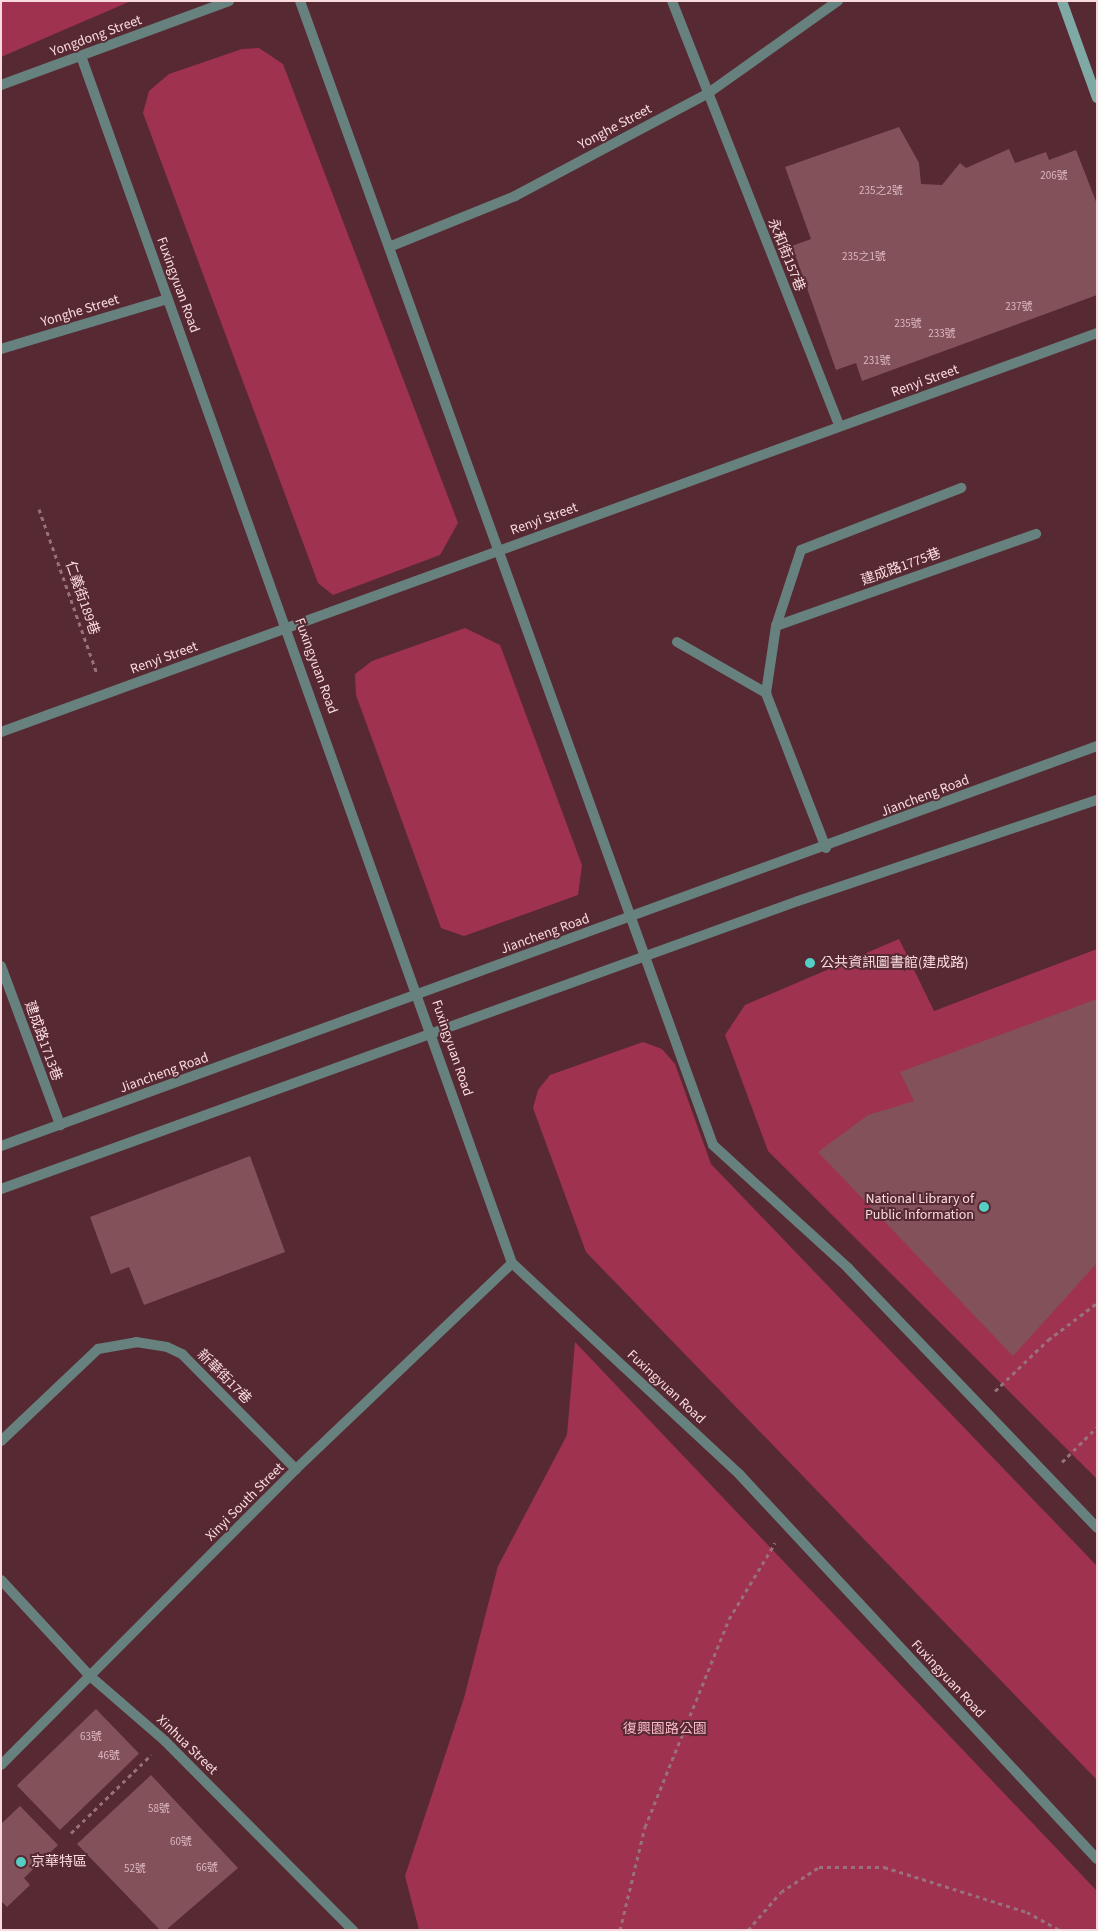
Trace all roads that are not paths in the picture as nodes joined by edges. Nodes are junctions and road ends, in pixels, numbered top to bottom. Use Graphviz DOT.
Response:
graph roads {
  1 [pos="229,1"];
  2 [pos="300,1"];
  3 [pos="672,1"];
  4 [pos="838,1"];
  5 [pos="1062,1"];
  6 [pos="81,56"];
  7 [pos="1,85"];
  8 [pos="707,94"];
  9 [pos="1097,98"];
  10 [pos="389,247"];
  11 [pos="168,299"];
  12 [pos="1097,333"];
  13 [pos="1,349"];
  14 [pos="839,426"];
  15 [pos="961,488"];
  16 [pos="1036,534"];
  17 [pos="500,550"];
  18 [pos="776,626"];
  19 [pos="287,627"];
  20 [pos="677,642"];
  21 [pos="766,693"];
  22 [pos="1,732"];
  23 [pos="1097,746"];
  24 [pos="1097,800"];
  25 [pos="826,848"];
  26 [pos="632,917"];
  27 [pos="645,956"];
  28 [pos="1,966"];
  29 [pos="419,994"];
  30 [pos="433,1033"];
  31 [pos="60,1125"];
  32 [pos="1,1146"];
  33 [pos="1,1189"];
  34 [pos="512,1263"];
  35 [pos="1,1441"];
  36 [pos="296,1469"];
  37 [pos="1097,1528"];
  38 [pos="1,1580"];
  39 [pos="90,1676"];
  40 [pos="1,1765"];
  41 [pos="1097,1859"];
  42 [pos="353,1930"];
  1 -- 6 [label="street, Yongdong Street"];
  2 -- 10 [label="street"];
  3 -- 8 [label="street, 永和街157巷"];
  4 -- 8 [label="street, Yonghe Street"];
  5 -- 9 [label="main road"];
  6 -- 7 [label="street, Yongdong Street"];
  6 -- 11 [label="street, Fuxingyuan Road"];
  8 -- 10 [label="street, Yonghe Street"];
  8 -- 14 [label="street, 永和街157巷"];
  10 -- 17 [label="street"];
  11 -- 13 [label="street, Yonghe Street"];
  11 -- 19 [label="street, Fuxingyuan Road"];
  12 -- 14 [label="street, Renyi Street"];
  14 -- 17 [label="street, Renyi Street"];
  15 -- 18 [label="street"];
  16 -- 18 [label="street, 建成路1775巷"];
  17 -- 19 [label="street, Renyi Street"];
  17 -- 26 [label="street"];
  18 -- 21 [label="street"];
  19 -- 22 [label="street, Renyi Street"];
  19 -- 29 [label="street, Fuxingyuan Road"];
  20 -- 21 [label="street"];
  21 -- 25 [label="street"];
  23 -- 25 [label="street, Jiancheng Road"];
  24 -- 27 [label="street"];
  25 -- 26 [label="street, Jiancheng Road"];
  26 -- 27 [label="street"];
  26 -- 29 [label="street, Jiancheng Road"];
  27 -- 30 [label="street"];
  27 -- 37 [label="street"];
  28 -- 31 [label="street, 建成路1713巷"];
  29 -- 30 [label="street, Fuxingyuan Road"];
  29 -- 31 [label="street, Jiancheng Road"];
  30 -- 33 [label="street"];
  30 -- 34 [label="street, Fuxingyuan Road"];
  31 -- 32 [label="street, Jiancheng Road"];
  34 -- 36 [label="street, Xinyi South Street"];
  34 -- 41 [label="street, Fuxingyuan Road"];
  35 -- 36 [label="street, 新華街17巷"];
  36 -- 39 [label="street, Xinyi South Street"];
  38 -- 39 [label="street, Xinhua Street"];
  39 -- 40 [label="street, Xinyi South Street"];
  39 -- 42 [label="street, Xinhua Street"];
}
